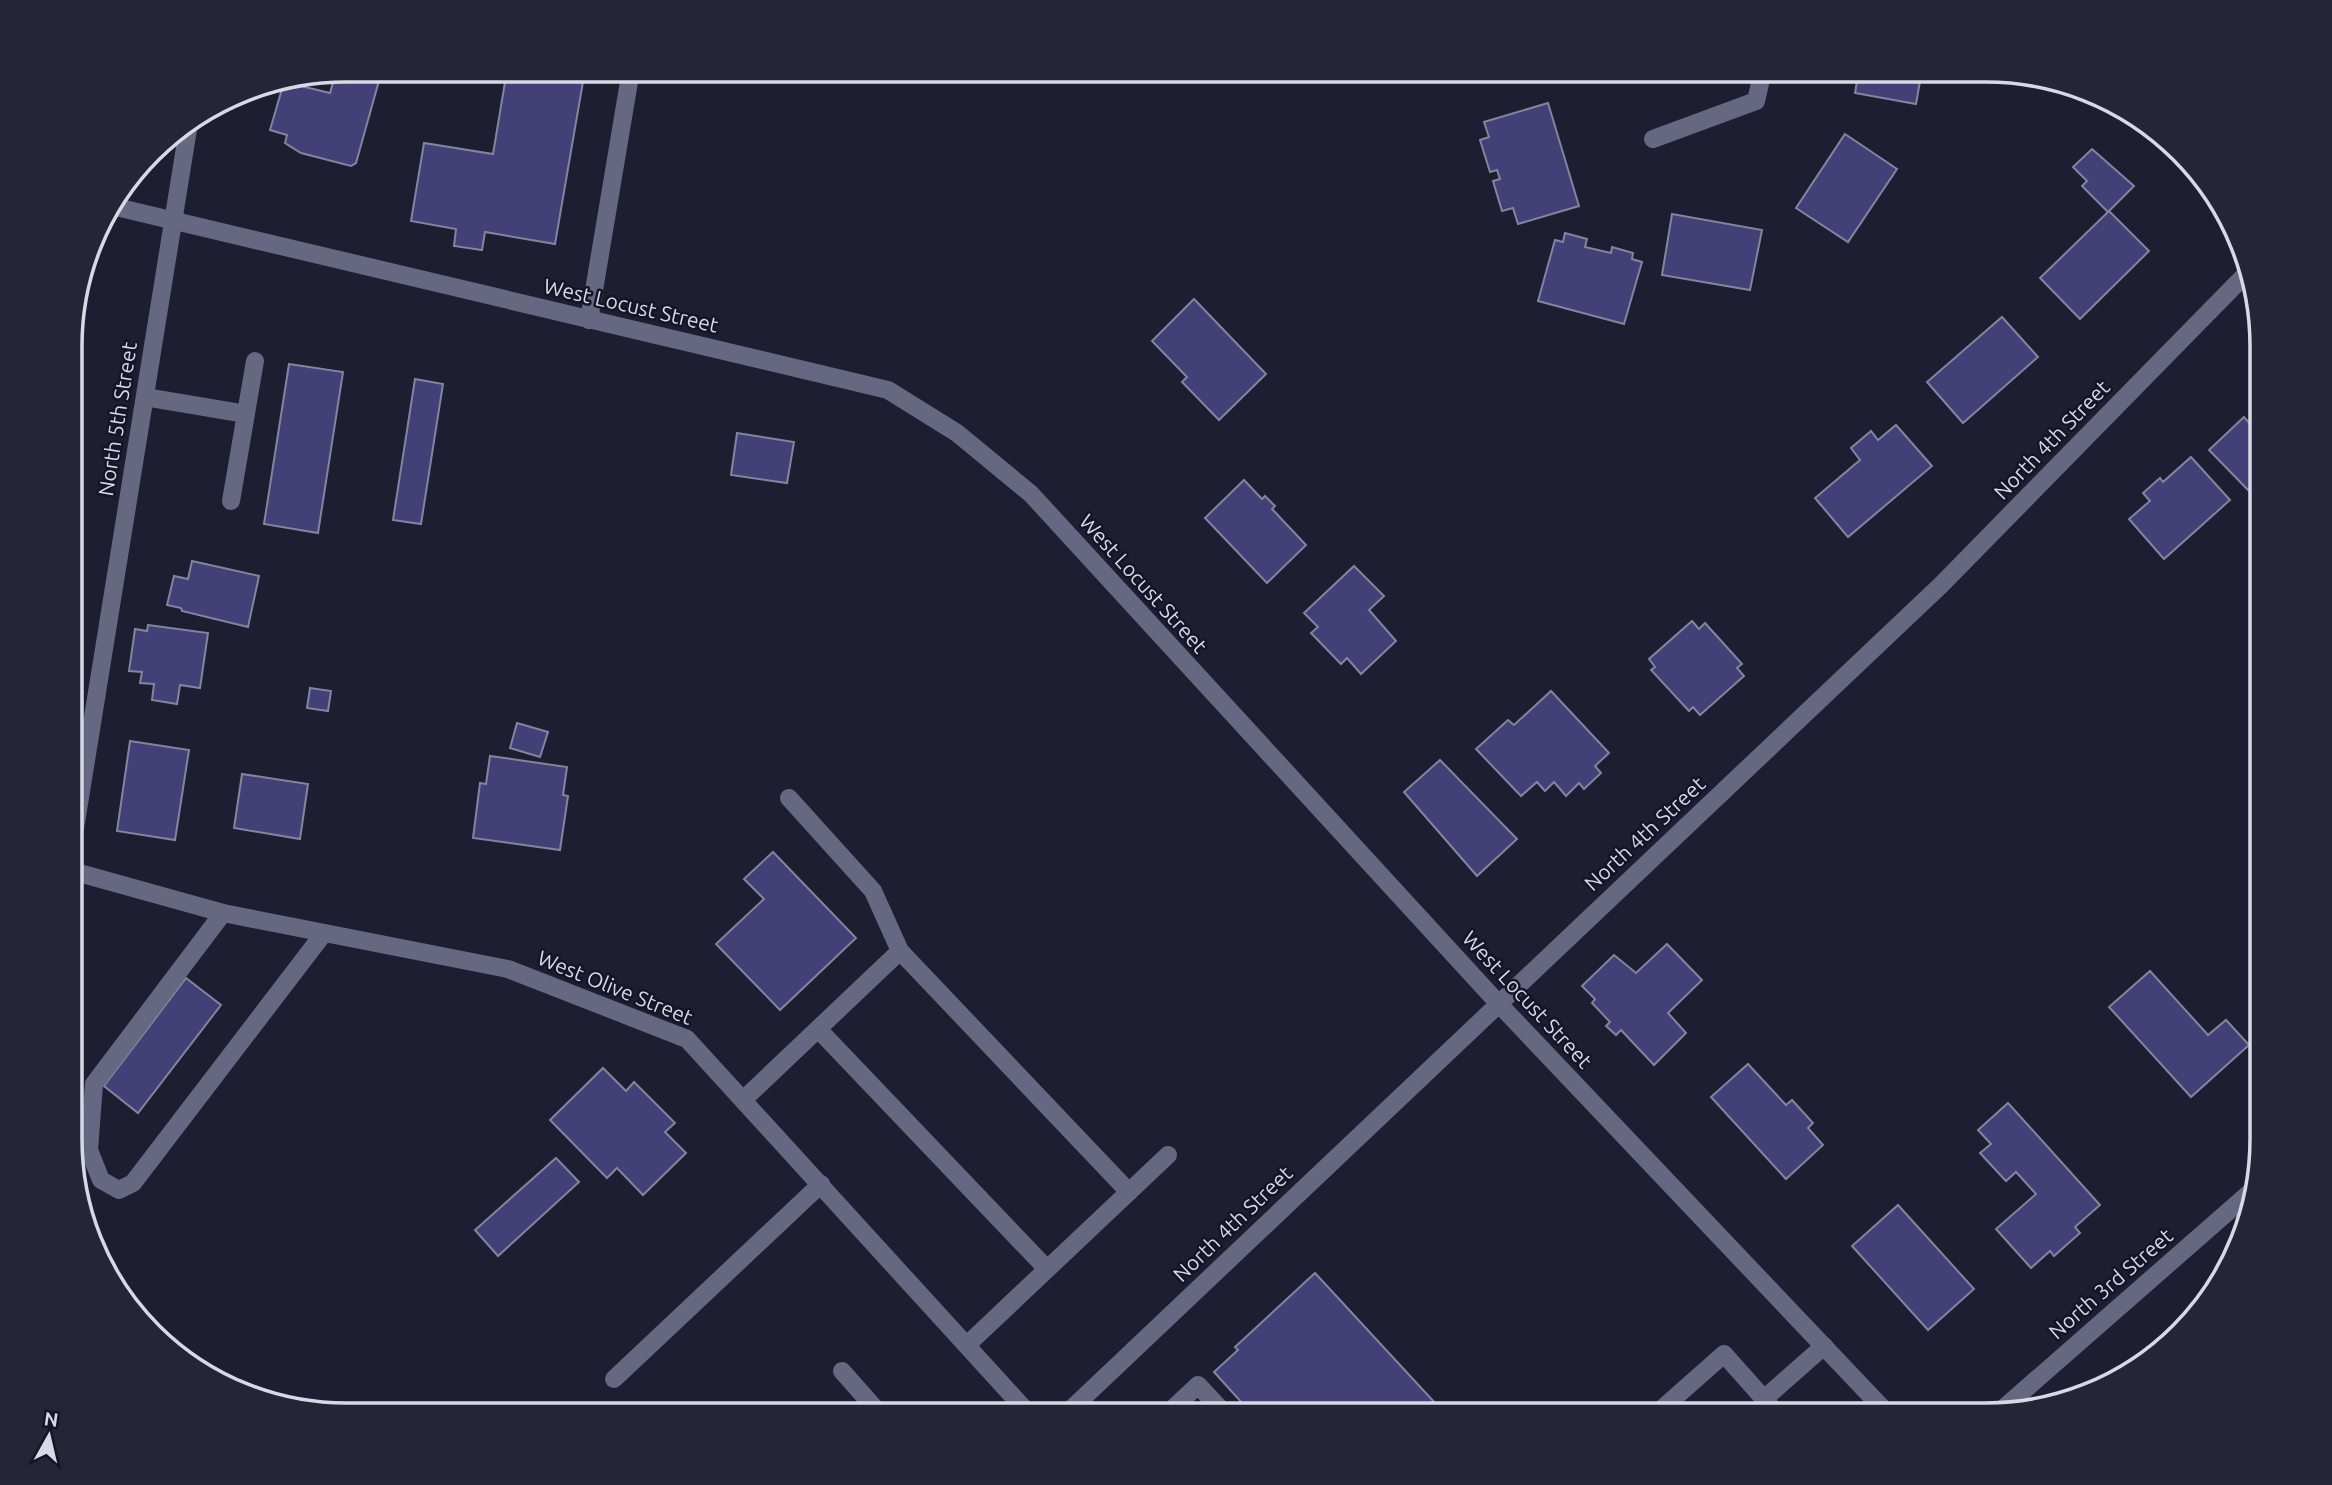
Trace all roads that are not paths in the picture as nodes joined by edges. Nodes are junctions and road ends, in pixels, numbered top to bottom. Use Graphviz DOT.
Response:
graph roads {
  1 [pos="629,82"];
  2 [pos="1760,82"];
  3 [pos="187,136"];
  4 [pos="1653,139"];
  5 [pos="122,208"];
  6 [pos="173,220"];
  7 [pos="2241,279"];
  8 [pos="589,320"];
  9 [pos="255,361"];
  10 [pos="145,397"];
  11 [pos="246,414"];
  12 [pos="230,501"];
  13 [pos="82,785"];
  14 [pos="789,798"];
  15 [pos="82,874"];
  16 [pos="223,913"];
  17 [pos="324,933"];
  18 [pos="900,951"];
  19 [pos="1498,1003"];
  20 [pos="818,1029"];
  21 [pos="743,1100"];
  22 [pos="1168,1154"];
  23 [pos="821,1184"];
  24 [pos="1129,1192"];
  25 [pos="2243,1199"];
  26 [pos="1047,1269"];
  27 [pos="968,1344"];
  28 [pos="1824,1346"];
  29 [pos="842,1371"];
  30 [pos="614,1379"];
  31 [pos="1764,1399"];
  32 [pos="2012,1401"];
  33 [pos="870,1403"];
  34 [pos="1020,1403"];
  35 [pos="1078,1403"];
  36 [pos="1179,1403"];
  37 [pos="1215,1403"];
  38 [pos="1668,1403"];
  39 [pos="1768,1403"];
  40 [pos="1877,1403"];
  1 -- 8 [label="street"];
  2 -- 4 [label="street"];
  3 -- 6 [label="street, North 5th Street"];
  5 -- 6 [label="street, West Locust Street"];
  6 -- 8 [label="street, West Locust Street"];
  6 -- 10 [label="street, North 5th Street"];
  7 -- 19 [label="street, North 4th Street"];
  8 -- 19 [label="street, West Locust Street"];
  9 -- 11 [label="street"];
  10 -- 11 [label="street"];
  10 -- 13 [label="street, North 5th Street"];
  11 -- 12 [label="street"];
  14 -- 18 [label="street"];
  15 -- 16 [label="street, West Olive Street"];
  16 -- 17 [label="street, West Olive Street"];
  16 -- 17 [label="street"];
  17 -- 21 [label="street, West Olive Street"];
  18 -- 20 [label="street"];
  18 -- 24 [label="street"];
  19 -- 28 [label="street, West Locust Street"];
  19 -- 35 [label="street, North 4th Street"];
  20 -- 21 [label="street"];
  20 -- 26 [label="street"];
  21 -- 23 [label="street, West Olive Street"];
  22 -- 24 [label="street"];
  23 -- 27 [label="street, West Olive Street"];
  23 -- 30 [label="street"];
  24 -- 26 [label="street"];
  25 -- 32 [label="street, North 3rd Street"];
  26 -- 27 [label="street"];
  27 -- 34 [label="street, West Olive Street"];
  28 -- 31 [label="street"];
  28 -- 40 [label="street, West Locust Street"];
  29 -- 33 [label="street"];
  31 -- 38 [label="street"];
  31 -- 39 [label="street"];
  36 -- 37 [label="street"];
}
